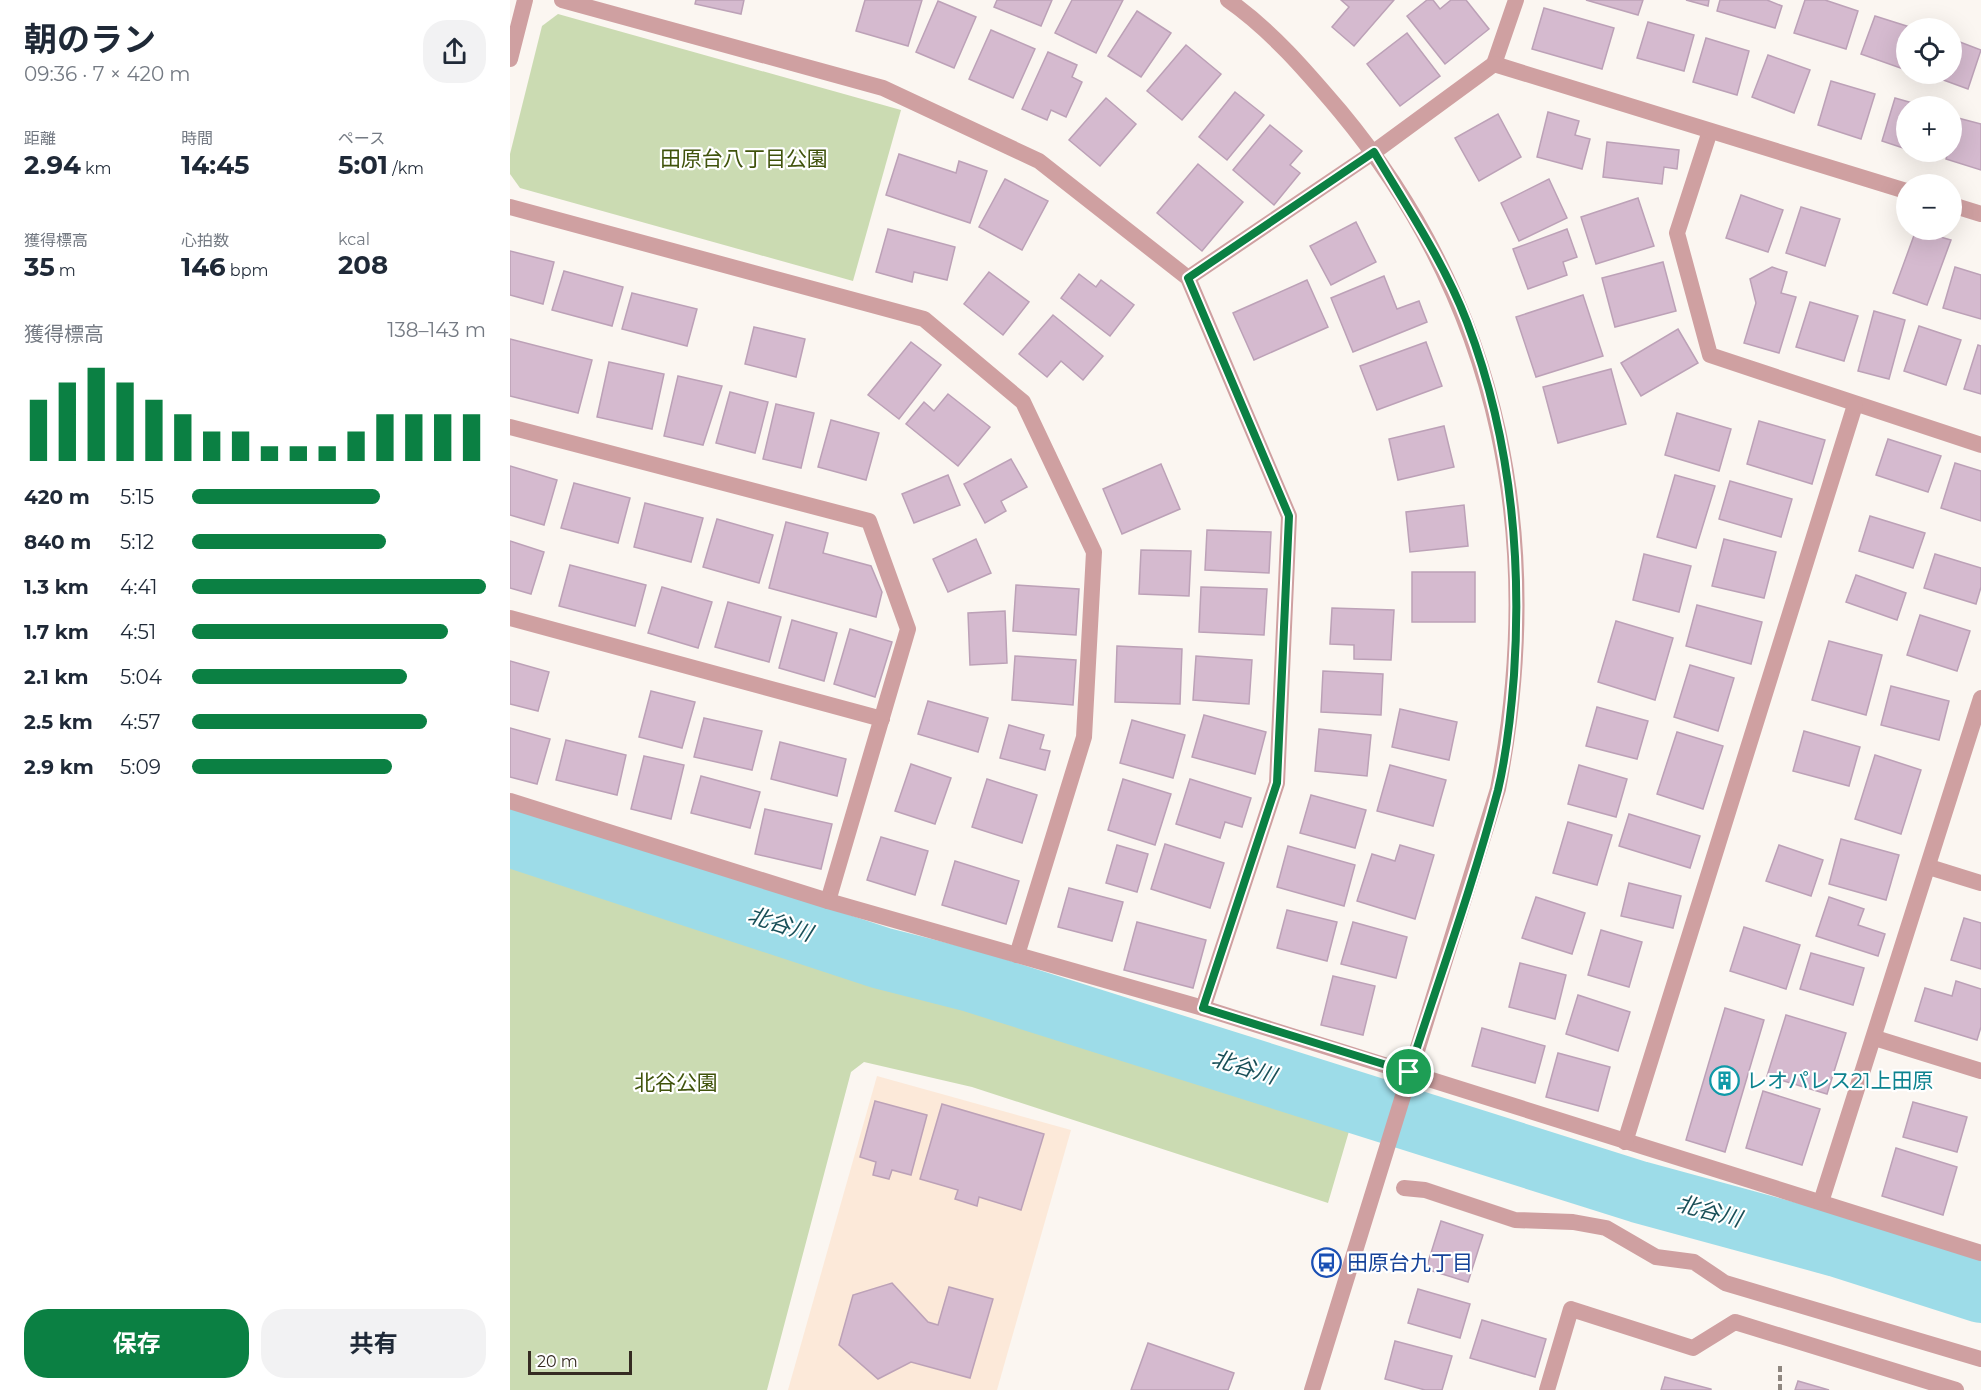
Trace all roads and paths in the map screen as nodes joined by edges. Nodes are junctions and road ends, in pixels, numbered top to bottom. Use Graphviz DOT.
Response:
graph roads {
  1 [pos="525,0"];
  2 [pos="561,0"];
  3 [pos="1227,0"];
  4 [pos="1516,0"];
  5 [pos="510,59"];
  6 [pos="1494,64"];
  7 [pos="1710,131"];
  8 [pos="1374,152"];
  9 [pos="1896,188"];
  10 [pos="510,207"];
  11 [pos="1962,208"];
  12 [pos="1981,214"];
  13 [pos="1188,278"];
  14 [pos="1855,405"];
  15 [pos="510,427"];
  16 [pos="1981,445"];
  17 [pos="510,618"];
  18 [pos="1981,698"];
  19 [pos="882,719"];
  20 [pos="510,801"];
  21 [pos="1929,867"];
  22 [pos="1981,882"];
  23 [pos="828,901"];
  24 [pos="1017,955"];
  25 [pos="1203,1008"];
  26 [pos="1875,1038"];
  27 [pos="1981,1071"];
  28 [pos="1409,1072"];
  29 [pos="1625,1142"];
  30 [pos="1404,1188"];
  31 [pos="1821,1202"];
  32 [pos="1981,1253"];
  33 [pos="1981,1359"];
  34 [pos="1312,1390"];
  35 [pos="1548,1390"];
  36 [pos="1956,1390"];
  1 -- 5 [label="street"];
  2 -- 13 [label="street"];
  3 -- 8 [label="street"];
  4 -- 6 [label="street"];
  6 -- 7 [label="street"];
  6 -- 8 [label="street"];
  7 -- 9 [label="street"];
  7 -- 14 [label="street"];
  8 -- 13 [label="street"];
  8 -- 28 [label="street"];
  10 -- 24 [label="street"];
  11 -- 12 [label="street"];
  13 -- 25 [label="street"];
  14 -- 16 [label="street"];
  14 -- 29 [label="street"];
  15 -- 19 [label="street"];
  17 -- 19 [label="street"];
  18 -- 21 [label="street"];
  19 -- 23 [label="street"];
  20 -- 23 [label="street"];
  21 -- 22 [label="street"];
  21 -- 26 [label="street"];
  23 -- 24 [label="street"];
  24 -- 25 [label="street"];
  25 -- 28 [label="street"];
  26 -- 27 [label="street"];
  26 -- 31 [label="street"];
  28 -- 29 [label="street"];
  28 -- 34 [label="street"];
  29 -- 31 [label="street"];
  30 -- 33 [label="street"];
  31 -- 32 [label="street"];
  35 -- 36 [label="street"];
}
